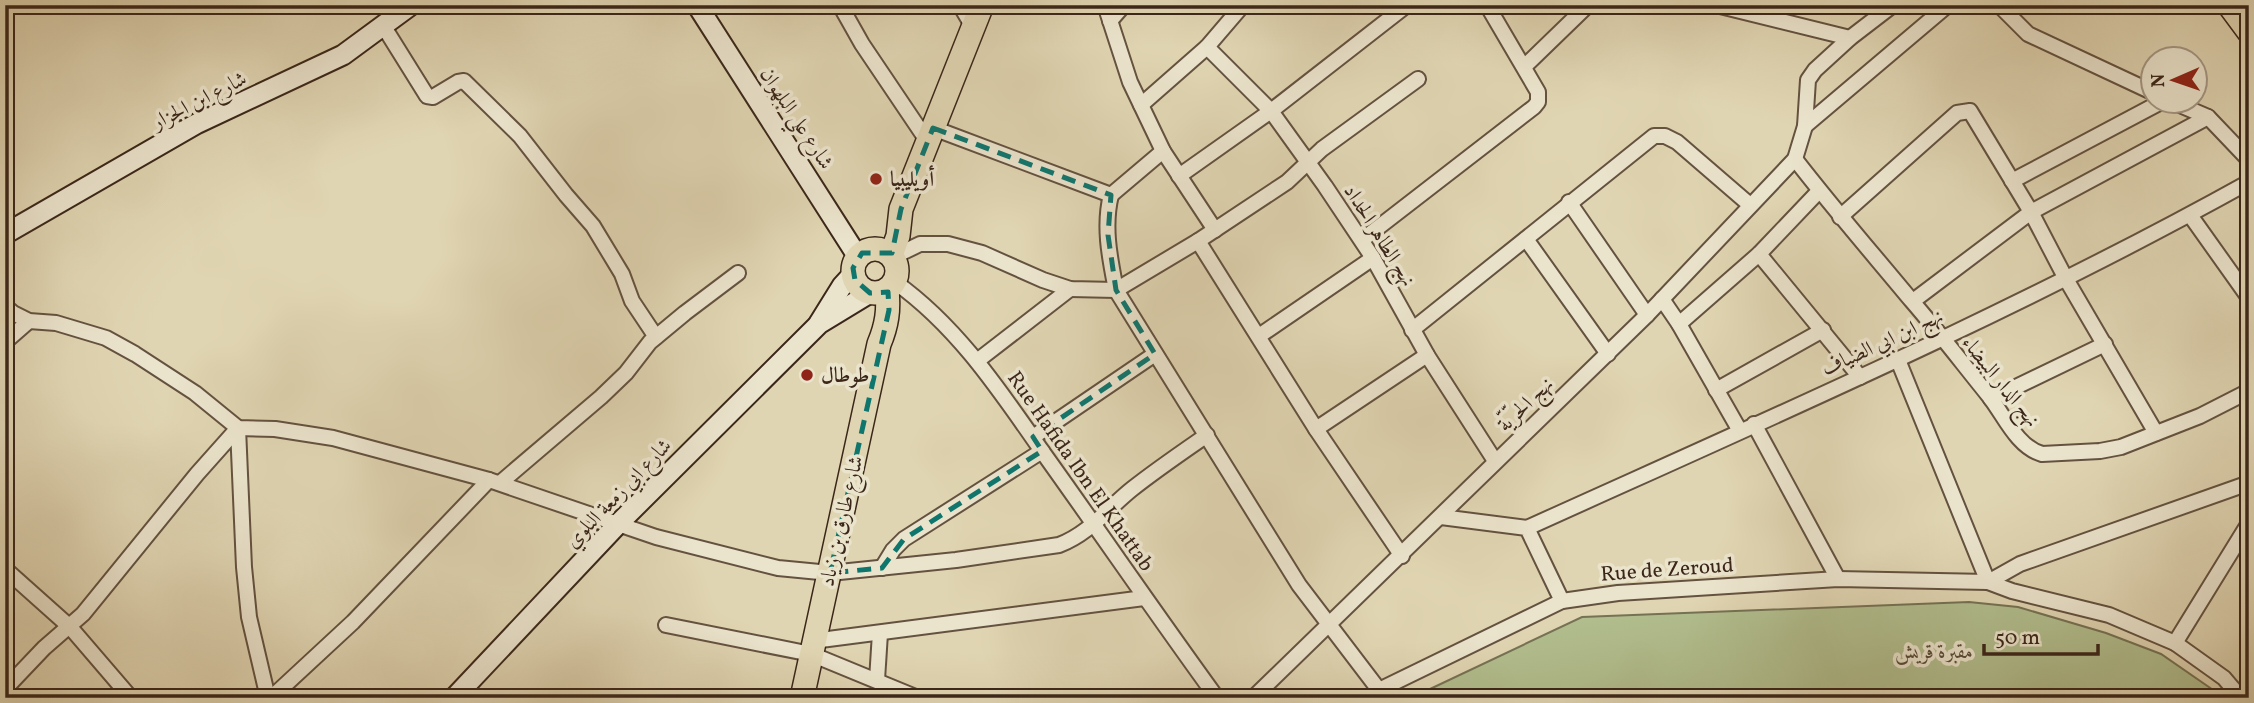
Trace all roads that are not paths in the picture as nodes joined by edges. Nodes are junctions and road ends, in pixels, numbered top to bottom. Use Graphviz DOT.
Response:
graph roads {
  1 [pos="411,5"];
  2 [pos="697,5"];
  3 [pos="840,5"];
  4 [pos="960,5"];
  5 [pos="982,5"];
  6 [pos="1105,5"];
  7 [pos="1124,5"];
  8 [pos="1243,5"];
  9 [pos="1407,5"];
  10 [pos="1487,5"];
  11 [pos="1588,5"];
  12 [pos="1716,5"];
  13 [pos="1892,5"];
  14 [pos="1948,5"];
  15 [pos="1999,5"];
  16 [pos="2229,5"];
  17 [pos="1110,21"];
  18 [pos="384,27"];
  19 [pos="973,27"];
  20 [pos="2249,32"];
  21 [pos="1850,38"];
  22 [pos="1207,47"];
  23 [pos="1525,66"];
  24 [pos="1418,79"];
  25 [pos="2138,85"];
  26 [pos="1141,105"];
  27 [pos="1271,111"];
  28 [pos="2138,114"];
  29 [pos="2208,117"];
  30 [pos="1805,126"];
  31 [pos="931,135"];
  32 [pos="1163,150"];
  33 [pos="1795,159"];
  34 [pos="2249,160"];
  35 [pos="1308,163"];
  36 [pos="1179,176"];
  37 [pos="2012,181"];
  38 [pos="2249,183"];
  39 [pos="1819,191"];
  40 [pos="1111,195"];
  41 [pos="1569,202"];
  42 [pos="1750,205"];
  43 [pos="2031,212"];
  44 [pos="2190,215"];
  45 [pos="1840,217"];
  46 [pos="1215,230"];
  47 [pos="5,234"];
  48 [pos="1526,239"];
  49 [pos="1362,240"];
  50 [pos="1199,241"];
  51 [pos="1759,254"];
  52 [pos="1373,257"];
  53 [pos="873,258"];
  54 [pos="738,273"];
  55 [pos="2066,279"];
  56 [pos="882,289"];
  57 [pos="1070,289"];
  58 [pos="1116,290"];
  59 [pos="2249,298"];
  60 [pos="1662,299"];
  61 [pos="1913,301"];
  62 [pos="5,306"];
  63 [pos="1647,315"];
  64 [pos="29,321"];
  65 [pos="818,324"];
  66 [pos="1679,324"];
  67 [pos="1412,330"];
  68 [pos="1824,330"];
  69 [pos="1259,336"];
  70 [pos="656,337"];
  71 [pos="1940,338"];
  72 [pos="5,342"];
  73 [pos="2105,344"];
  74 [pos="1155,354"];
  75 [pos="1608,354"];
  76 [pos="1427,355"];
  77 [pos="1898,360"];
  78 [pos="978,361"];
  79 [pos="1860,377"];
  80 [pos="1716,390"];
  81 [pos="2249,391"];
  82 [pos="1991,399"];
  83 [pos="1754,425"];
  84 [pos="238,428"];
  85 [pos="1316,429"];
  86 [pos="1740,431"];
  87 [pos="2156,433"];
  88 [pos="1206,435"];
  89 [pos="1033,437"];
  90 [pos="1042,451"];
  91 [pos="1495,461"];
  92 [pos="495,482"];
  93 [pos="2249,483"];
  94 [pos="1441,517"];
  95 [pos="2249,523"];
  96 [pos="618,524"];
  97 [pos="1095,524"];
  98 [pos="1527,528"];
  99 [pos="1402,556"];
  100 [pos="881,568"];
  101 [pos="5,569"];
  102 [pos="830,573"];
  103 [pos="1838,579"];
  104 [pos="1988,582"];
  105 [pos="1144,598"];
  106 [pos="1562,601"];
  107 [pos="666,625"];
  108 [pos="1329,625"];
  109 [pos="70,627"];
  110 [pos="880,634"];
  111 [pos="2175,643"];
  112 [pos="812,647"];
  113 [pos="877,680"];
  114 [pos="5,689"];
  115 [pos="131,698"];
  116 [pos="269,698"];
  117 [pos="454,698"];
  118 [pos="802,698"];
  119 [pos="918,698"];
  120 [pos="1217,698"];
  121 [pos="1253,698"];
  122 [pos="2241,698"];
  1 -- 18 [label="street, شارع ابن الجزار"];
  2 -- 53 [label="street, شارع علي البلهوان"];
  3 -- 31 [label="street"];
  4 -- 19 [label="street"];
  5 -- 19 [label="main road, شارع طارق بن زياد"];
  6 -- 17 [label="street"];
  7 -- 17 [label="street"];
  8 -- 22 [label="street"];
  9 -- 27 [label="street"];
  10 -- 23 [label="street"];
  11 -- 23 [label="street"];
  12 -- 21 [label="street"];
  13 -- 21 [label="street, نهج الحرّيّة"];
  14 -- 30 [label="street"];
  15 -- 25 [label="street"];
  16 -- 20 [label="main road"];
  17 -- 26 [label="street"];
  18 -- 47 [label="street, شارع ابن الجزار"];
  18 -- 70 [label="street"];
  19 -- 31 [label="main road, شارع طارق بن زياد"];
  21 -- 30 [label="street, نهج الحرّيّة"];
  22 -- 26 [label="street"];
  22 -- 27 [label="street, نهج الطاهر الحداد"];
  23 -- 49 [label="street"];
  24 -- 35 [label="street"];
  26 -- 32 [label="street"];
  27 -- 35 [label="street, نهج الطاهر الحداد"];
  27 -- 36 [label="street"];
  28 -- 37 [label="street"];
  29 -- 34 [label="street"];
  29 -- 43 [label="street"];
  30 -- 33 [label="street, نهج الحرّيّة"];
  31 -- 40 [label="street"];
  31 -- 53 [label="main road, شارع طارق بن زياد"];
  32 -- 36 [label="street"];
  32 -- 40 [label="street"];
  33 -- 39 [label="street, نهج الدار البيضاء"];
  33 -- 42 [label="street, نهج الحرّيّة"];
  35 -- 46 [label="street"];
  35 -- 49 [label="street, نهج الطاهر الحداد"];
  36 -- 46 [label="street"];
  37 -- 43 [label="street"];
  37 -- 45 [label="street"];
  38 -- 44 [label="street, نهج ابن ابي الضياف"];
  39 -- 45 [label="street, نهج الدار البيضاء"];
  39 -- 51 [label="street"];
  40 -- 58 [label="street"];
  41 -- 42 [label="street"];
  41 -- 48 [label="street"];
  41 -- 63 [label="street"];
  42 -- 60 [label="street, نهج الحرّيّة"];
  43 -- 55 [label="street"];
  43 -- 61 [label="street"];
  44 -- 55 [label="street, نهج ابن ابي الضياف"];
  44 -- 59 [label="street"];
  45 -- 61 [label="street, نهج الدار البيضاء"];
  46 -- 50 [label="street"];
  48 -- 67 [label="street"];
  48 -- 75 [label="street"];
  49 -- 52 [label="street, نهج الطاهر الحداد"];
  50 -- 58 [label="street"];
  50 -- 69 [label="street"];
  51 -- 66 [label="street"];
  51 -- 68 [label="street"];
  52 -- 67 [label="street, نهج الطاهر الحداد"];
  52 -- 69 [label="street"];
  53 -- 56 [label="main road, شارع طارق بن زياد"];
  53 -- 56 [label="main road"];
  53 -- 57 [label="street"];
  53 -- 65 [label="street, شارع ابي زمعة البلوي"];
  54 -- 70 [label="street"];
  55 -- 71 [label="street, نهج ابن ابي الضياف"];
  55 -- 73 [label="street"];
  56 -- 65 [label="street, شارع ابي زمعة البلوي"];
  56 -- 78 [label="street, Rue Hafida Ibn El Khattab"];
  56 -- 102 [label="main road, شارع طارق بن زياد"];
  57 -- 58 [label="street"];
  57 -- 78 [label="street"];
  58 -- 74 [label="street"];
  60 -- 63 [label="street, نهج الحرّيّة"];
  60 -- 66 [label="street"];
  61 -- 71 [label="street, نهج الدار البيضاء"];
  62 -- 64 [label="street"];
  63 -- 75 [label="street, نهج الحرّيّة"];
  64 -- 72 [label="street"];
  64 -- 84 [label="street"];
  65 -- 96 [label="street, شارع ابي زمعة البلوي"];
  66 -- 80 [label="street"];
  67 -- 76 [label="street, نهج الطاهر الحداد"];
  68 -- 79 [label="street"];
  68 -- 80 [label="street"];
  69 -- 85 [label="street"];
  70 -- 92 [label="street"];
  71 -- 77 [label="street, نهج ابن ابي الضياف"];
  71 -- 82 [label="street, نهج الدار البيضاء"];
  73 -- 82 [label="street"];
  73 -- 87 [label="street"];
  74 -- 88 [label="street"];
  74 -- 89 [label="street"];
  75 -- 91 [label="street, نهج الحرّيّة"];
  76 -- 85 [label="street"];
  76 -- 91 [label="street, نهج الطاهر الحداد"];
  77 -- 79 [label="street, نهج ابن ابي الضياف"];
  77 -- 104 [label="street"];
  78 -- 89 [label="street, Rue Hafida Ibn El Khattab"];
  79 -- 83 [label="street, نهج ابن ابي الضياف"];
  80 -- 86 [label="street"];
  81 -- 87 [label="street, نهج الدار البيضاء"];
  82 -- 87 [label="street, نهج الدار البيضاء"];
  83 -- 86 [label="street, نهج ابن ابي الضياف"];
  83 -- 103 [label="street"];
  84 -- 92 [label="street"];
  84 -- 109 [label="street"];
  84 -- 116 [label="street"];
  85 -- 99 [label="street"];
  86 -- 98 [label="street, نهج ابن ابي الضياف"];
  88 -- 97 [label="street"];
  88 -- 108 [label="street"];
  89 -- 90 [label="street, Rue Hafida Ibn El Khattab"];
  90 -- 97 [label="street, Rue Hafida Ibn El Khattab"];
  90 -- 100 [label="street"];
  91 -- 94 [label="street, نهج الحرّيّة"];
  92 -- 96 [label="street"];
  92 -- 116 [label="street"];
  93 -- 104 [label="street"];
  94 -- 98 [label="street"];
  94 -- 99 [label="street, نهج الحرّيّة"];
  95 -- 111 [label="street"];
  96 -- 102 [label="street"];
  96 -- 117 [label="street, شارع ابي زمعة البلوي"];
  97 -- 100 [label="street"];
  97 -- 105 [label="street, Rue Hafida Ibn El Khattab"];
  98 -- 106 [label="street"];
  99 -- 108 [label="street, نهج الحرّيّة"];
  100 -- 102 [label="street"];
  101 -- 109 [label="street"];
  102 -- 112 [label="main road, شارع طارق بن زياد"];
  103 -- 104 [label="street, Rue de Zeroud"];
  103 -- 106 [label="street, Rue de Zeroud"];
  104 -- 111 [label="street"];
  105 -- 110 [label="street"];
  105 -- 120 [label="street, Rue Hafida Ibn El Khattab"];
  106 -- 108 [label="street, Rue de Zeroud"];
  107 -- 112 [label="street"];
  108 -- 121 [label="street, نهج الحرّيّة"];
  109 -- 114 [label="street"];
  109 -- 115 [label="street"];
  110 -- 112 [label="street"];
  110 -- 113 [label="street"];
  111 -- 122 [label="street"];
  112 -- 113 [label="street"];
  112 -- 118 [label="main road, شارع طارق بن زياد"];
  113 -- 119 [label="street"];
}
